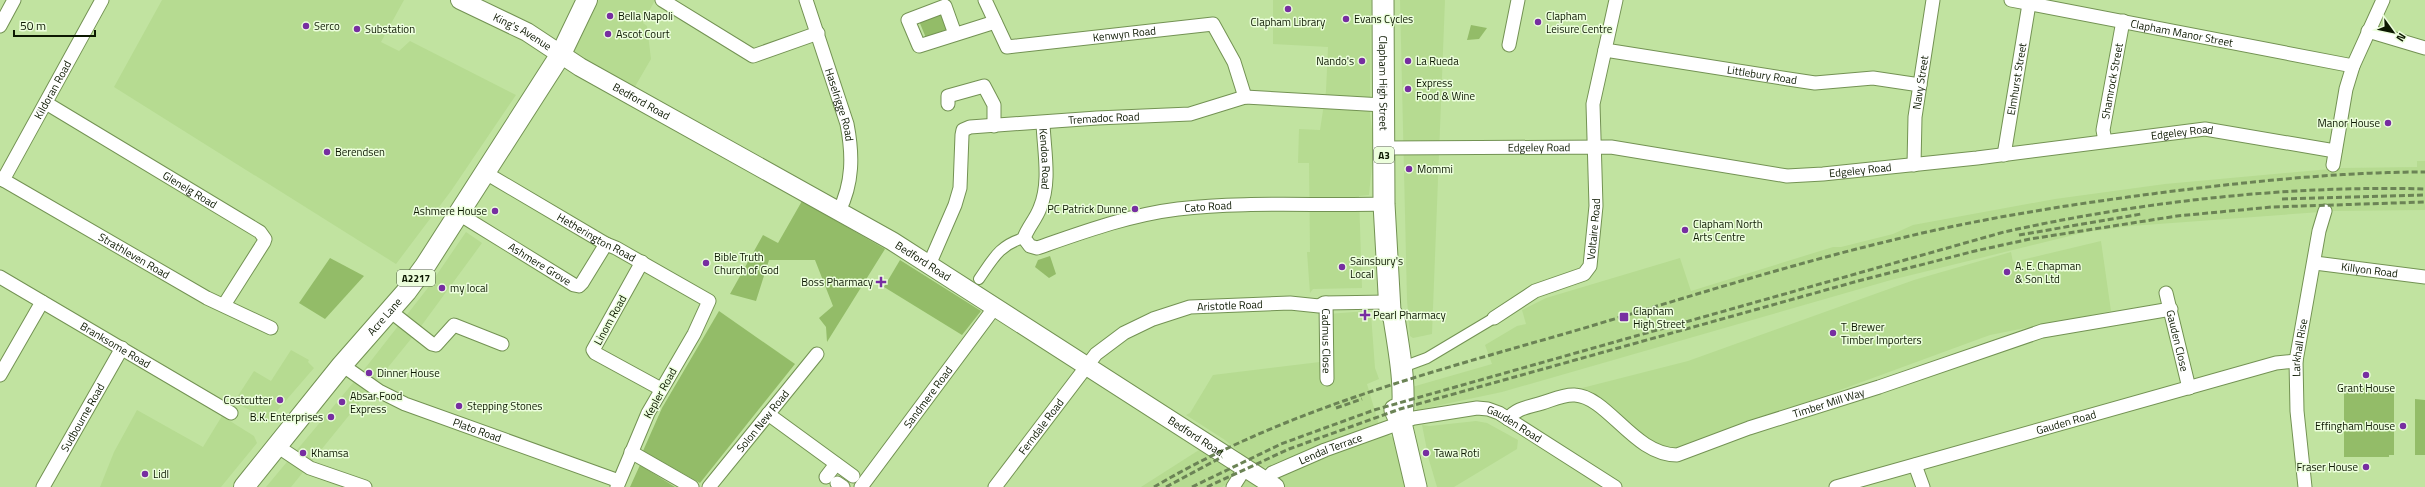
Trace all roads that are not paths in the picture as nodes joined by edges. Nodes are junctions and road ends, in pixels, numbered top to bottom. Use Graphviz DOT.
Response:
graph roads {
  1 [pos="14,0"];
  2 [pos="102,0"];
  3 [pos="460,0"];
  4 [pos="587,0"];
  5 [pos="662,0"];
  6 [pos="806,0"];
  7 [pos="985,0"];
  8 [pos="1383,0"];
  9 [pos="1518,0"];
  10 [pos="1616,0"];
  11 [pos="1933,0"];
  12 [pos="2011,0"];
  13 [pos="2383,0"];
  14 [pos="2029,4"];
  15 [pos="2123,21"];
  16 [pos="995,22"];
  17 [pos="0,26"];
  18 [pos="2368,32"];
  19 [pos="818,33"];
  20 [pos="955,34"];
  21 [pos="1509,45"];
  22 [pos="2425,48"];
  23 [pos="1605,50"];
  24 [pos="561,54"];
  25 [pos="2353,66"];
  26 [pos="1920,85"];
  27 [pos="1245,97"];
  28 [pos="46,103"];
  29 [pos="948,104"];
  30 [pos="1383,105"];
  31 [pos="1043,123"];
  32 [pos="994,126"];
  33 [pos="2104,141"];
  34 [pos="1594,146"];
  35 [pos="1384,148"];
  36 [pos="2335,151"];
  37 [pos="2004,155"];
  38 [pos="1914,165"];
  39 [pos="2333,165"];
  40 [pos="484,172"];
  41 [pos="2,179"];
  42 [pos="1384,204"];
  43 [pos="839,211"];
  44 [pos="2325,211"];
  45 [pos="459,214"];
  46 [pos="1024,238"];
  47 [pos="606,244"];
  48 [pos="642,262"];
  49 [pos="2315,263"];
  50 [pos="930,265"];
  51 [pos="0,277"];
  52 [pos="2425,277"];
  53 [pos="979,279"];
  54 [pos="2166,293"];
  55 [pos="709,301"];
  56 [pos="42,302"];
  57 [pos="1326,303"];
  58 [pos="224,305"];
  59 [pos="1390,306"];
  60 [pos="2171,309"];
  61 [pos="390,311"];
  62 [pos="987,318"];
  63 [pos="1494,318"];
  64 [pos="271,328"];
  65 [pos="502,344"];
  66 [pos="122,348"];
  67 [pos="817,354"];
  68 [pos="2296,361"];
  69 [pos="342,365"];
  70 [pos="1088,366"];
  71 [pos="1400,368"];
  72 [pos="0,375"];
  73 [pos="1327,379"];
  74 [pos="2189,388"];
  75 [pos="661,389"];
  76 [pos="231,413"];
  77 [pos="768,414"];
  78 [pos="1508,419"];
  79 [pos="1401,423"];
  80 [pos="277,446"];
  81 [pos="631,452"];
  82 [pos="836,464"];
  83 [pos="1915,465"];
  84 [pos="1245,468"];
  85 [pos="836,482"];
  86 [pos="857,482"];
  87 [pos="618,484"];
  88 [pos="1270,484"];
  89 [pos="43,487"];
  90 [pos="244,487"];
  91 [pos="365,487"];
  92 [pos="692,487"];
  93 [pos="709,487"];
  94 [pos="995,487"];
  95 [pos="1233,487"];
  96 [pos="1416,487"];
  97 [pos="1615,487"];
  98 [pos="1836,487"];
  99 [pos="1923,487"];
  100 [pos="2305,487"];
  1 -- 17 [label="street"];
  2 -- 28 [label="street, Kildoran Road"];
  3 -- 24 [label="main road, King's Avenue"];
  4 -- 24 [label="main road, A2217"];
  5 -- 19 [label="street"];
  6 -- 19 [label="street, Haselrigge Road"];
  7 -- 16 [label="street, Kenwyn Road"];
  8 -- 30 [label="highway, Clapham High Street / A3"];
  9 -- 21 [label="street"];
  10 -- 23 [label="street, Voltaire Road"];
  11 -- 26 [label="street, Navy Street"];
  12 -- 14 [label="street, Clapham Manor Street"];
  13 -- 18 [label="street"];
  14 -- 15 [label="street, Clapham Manor Street"];
  14 -- 37 [label="street, Elmhurst Street"];
  15 -- 25 [label="street, Clapham Manor Street"];
  15 -- 33 [label="street, Shamrock Street"];
  16 -- 20 [label="street"];
  16 -- 27 [label="street, Kenwyn Road"];
  18 -- 22 [label="street"];
  18 -- 25 [label="street"];
  19 -- 43 [label="street, Haselrigge Road"];
  23 -- 26 [label="street, Littlebury Road"];
  23 -- 34 [label="street, Voltaire Road"];
  24 -- 40 [label="main road, Acre Lane / A2217"];
  24 -- 43 [label="main road, Bedford Road"];
  25 -- 36 [label="street"];
  26 -- 38 [label="street, Navy Street"];
  27 -- 30 [label="street, Tremadoc Road"];
  27 -- 31 [label="street, Tremadoc Road"];
  28 -- 41 [label="street, Kildoran Road"];
  28 -- 58 [label="street, Glenelg Road"];
  29 -- 32 [label="street"];
  30 -- 35 [label="highway, Clapham High Street / A3"];
  31 -- 32 [label="street, Tremadoc Road"];
  31 -- 46 [label="street, Kendoa Road"];
  32 -- 50 [label="street, Tremadoc Road"];
  33 -- 36 [label="street, Edgeley Road"];
  33 -- 37 [label="street, Edgeley Road"];
  34 -- 35 [label="street, Edgeley Road"];
  34 -- 38 [label="street, Edgeley Road"];
  34 -- 63 [label="street, Voltaire Road"];
  35 -- 42 [label="highway, Clapham High Street / A3"];
  36 -- 39 [label="street"];
  37 -- 38 [label="street, Edgeley Road"];
  40 -- 45 [label="main road, Acre Lane / A2217"];
  40 -- 47 [label="street, Hetherington Road"];
  41 -- 58 [label="street, Strathleven Road"];
  42 -- 46 [label="street, Cato Road"];
  42 -- 59 [label="highway, Clapham High Street / A3"];
  43 -- 50 [label="main road, Bedford Road"];
  44 -- 49 [label="street, Larkhall Rise"];
  45 -- 47 [label="street, Ashmere Grove"];
  45 -- 61 [label="main road, Acre Lane / A2217"];
  46 -- 53 [label="street"];
  47 -- 48 [label="street, Hetherington Road"];
  48 -- 55 [label="street, Hetherington Road"];
  48 -- 75 [label="street, Linom Road"];
  49 -- 52 [label="street, Killyon Road"];
  49 -- 68 [label="street, Larkhall Rise"];
  50 -- 62 [label="main road, Bedford Road"];
  51 -- 56 [label="street, Branksome Road"];
  54 -- 60 [label="street, Gauden Close"];
  55 -- 75 [label="street, Kepler Road"];
  56 -- 66 [label="street, Branksome Road"];
  56 -- 72 [label="street"];
  57 -- 59 [label="street, Aristotle Road"];
  57 -- 70 [label="street, Aristotle Road"];
  57 -- 73 [label="street, Cadmus Close"];
  58 -- 64 [label="street, Strathleven Road"];
  59 -- 71 [label="highway, Clapham High Street / A3"];
  59 -- 79 [label="highway, Clapham High Street / A3"];
  60 -- 74 [label="street, Gauden Close"];
  60 -- 78 [label="street, Timber Mill Way"];
  61 -- 65 [label="street"];
  61 -- 69 [label="main road, Acre Lane / A2217"];
  62 -- 70 [label="main road, Bedford Road"];
  62 -- 86 [label="street, Sandmere Road"];
  63 -- 71 [label="street, Voltaire Road"];
  66 -- 76 [label="street, Branksome Road"];
  66 -- 89 [label="street, Sudbourne Road"];
  67 -- 77 [label="street, Solon New Road"];
  68 -- 74 [label="street, Gauden Road"];
  68 -- 100 [label="street, Larkhall Rise"];
  69 -- 80 [label="main road, Acre Lane / A2217"];
  69 -- 87 [label="street, Plato Road"];
  70 -- 84 [label="main road, Bedford Road"];
  70 -- 94 [label="street, Ferndale Road"];
  71 -- 79 [label="highway, Clapham High Street / A3"];
  74 -- 83 [label="street, Gauden Road"];
  75 -- 81 [label="street, Kepler Road"];
  77 -- 82 [label="street"];
  77 -- 93 [label="street, Solon New Road"];
  78 -- 79 [label="street, Gauden Road"];
  78 -- 97 [label="street, Gauden Road"];
  79 -- 88 [label="street, Lendal Terrace"];
  79 -- 96 [label="highway, Clapham High Street / A3"];
  80 -- 90 [label="main road, Acre Lane / A2217"];
  80 -- 91 [label="street"];
  81 -- 87 [label="street, Kepler Road"];
  81 -- 92 [label="street"];
  82 -- 85 [label="street"];
  82 -- 86 [label="street"];
  83 -- 98 [label="street, Gauden Road"];
  83 -- 99 [label="street"];
  84 -- 88 [label="main road, Bedford Road"];
  84 -- 95 [label="street"];
}
